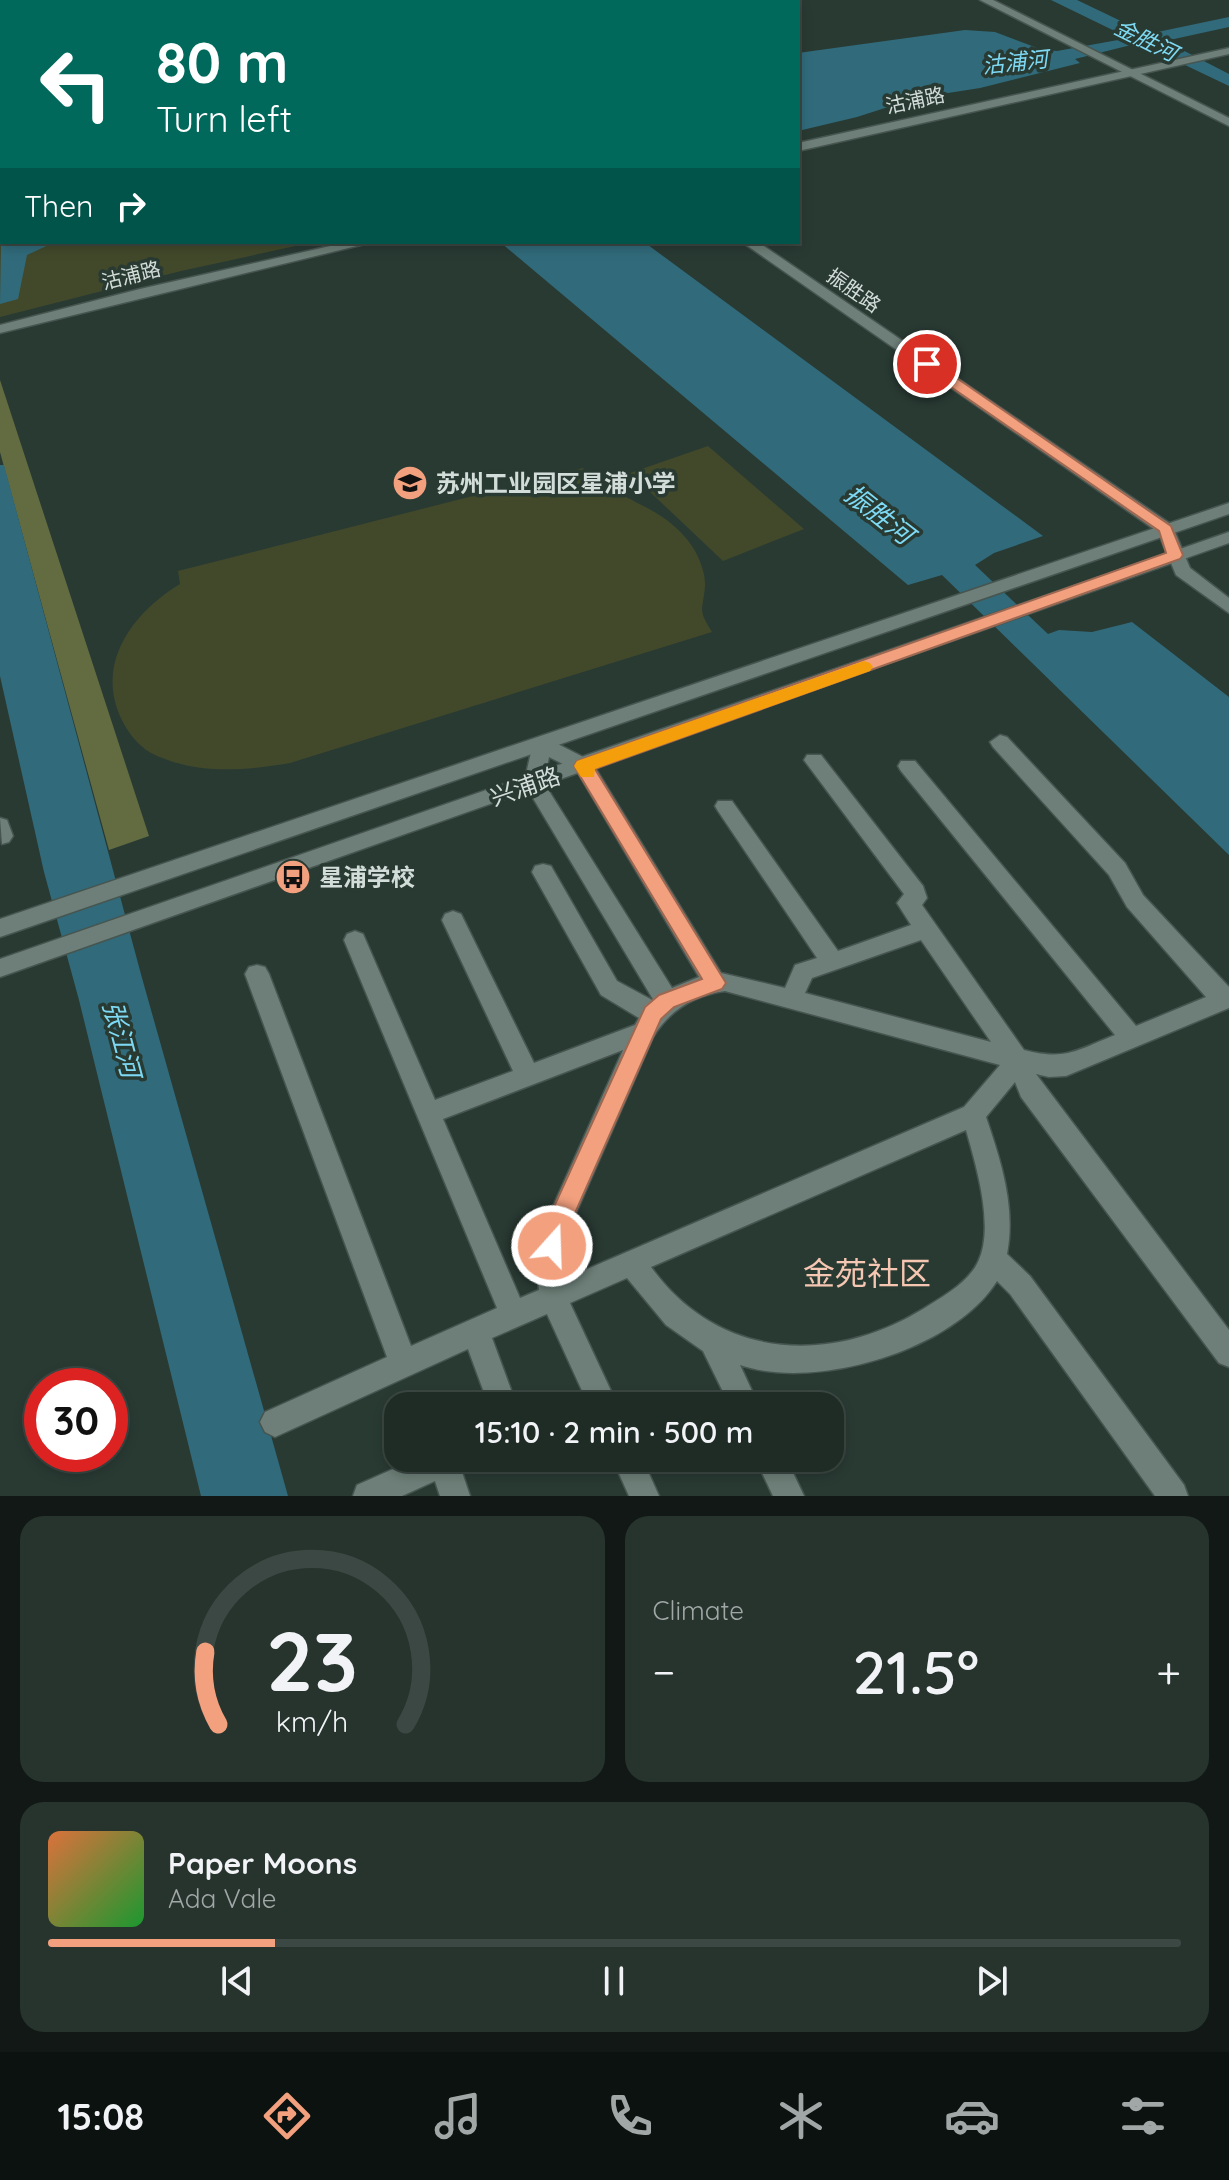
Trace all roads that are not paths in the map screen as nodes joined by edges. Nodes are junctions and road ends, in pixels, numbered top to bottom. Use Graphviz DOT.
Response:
graph roads {
  1 [pos="985,0"];
  2 [pos="1000,0"];
  3 [pos="1076,42"];
  4 [pos="1229,51"];
  5 [pos="1136,73"];
  6 [pos="1229,115"];
  7 [pos="1229,123"];
  8 [pos="800,147"];
  9 [pos="357,244"];
  10 [pos="752,244"];
  11 [pos="0,329"];
  12 [pos="1229,508"];
  13 [pos="1166,529"];
  14 [pos="1229,537"];
  15 [pos="1175,555"];
  16 [pos="1229,607"];
  17 [pos="1000,742"];
  18 [pos="541,744"];
  19 [pos="814,760"];
  20 [pos="584,766"];
  21 [pos="908,766"];
  22 [pos="534,783"];
  23 [pos="725,806"];
  24 [pos="543,872"];
  25 [pos="453,920"];
  26 [pos="0,928"];
  27 [pos="927,929"];
  28 [pos="355,940"];
  29 [pos="833,962"];
  30 [pos="0,968"];
  31 [pos="257,974"];
  32 [pos="715,983"];
  33 [pos="1226,998"];
  34 [pos="791,1000"];
  35 [pos="654,1016"];
  36 [pos="1132,1038"];
  37 [pos="1018,1061"];
  38 [pos="528,1076"];
  39 [pos="430,1113"];
  40 [pos="973,1115"];
  41 [pos="993,1259"];
  42 [pos="632,1262"];
  43 [pos="555,1296"];
  44 [pos="514,1315"];
  45 [pos="476,1333"];
  46 [pos="713,1340"];
  47 [pos="1229,1353"];
  48 [pos="404,1365"];
  49 [pos="498,1392"];
  50 [pos="598,1392"];
  51 [pos="738,1392"];
  52 [pos="275,1422"];
  53 [pos="421,1472"];
  54 [pos="450,1472"];
  55 [pos="633,1472"];
  56 [pos="777,1472"];
  57 [pos="368,1496"];
  58 [pos="455,1496"];
  59 [pos="644,1496"];
  60 [pos="789,1496"];
  61 [pos="1173,1496"];
  1 -- 3 [label="street"];
  2 -- 3 [label="street"];
  3 -- 5 [label="street"];
  4 -- 5 [label="street, 沽浦路"];
  5 -- 6 [label="street"];
  5 -- 7 [label="street"];
  5 -- 8 [label="street, 沽浦路"];
  9 -- 11 [label="street, 沽浦路"];
  10 -- 13 [label="street, 振胜路"];
  12 -- 13 [label="street, 兴浦路"];
  13 -- 15 [label="street"];
  13 -- 18 [label="street, 兴浦路"];
  14 -- 15 [label="street, 兴浦路"];
  15 -- 16 [label="street"];
  15 -- 20 [label="street, 兴浦路"];
  17 -- 33 [label="street"];
  18 -- 20 [label="street"];
  18 -- 22 [label="street"];
  18 -- 26 [label="street, 兴浦路"];
  19 -- 27 [label="street"];
  20 -- 22 [label="street, 兴浦路"];
  20 -- 32 [label="street"];
  21 -- 36 [label="street"];
  22 -- 30 [label="street, 兴浦路"];
  22 -- 35 [label="street"];
  23 -- 29 [label="street"];
  24 -- 35 [label="street"];
  25 -- 38 [label="street"];
  27 -- 29 [label="street"];
  27 -- 37 [label="street"];
  28 -- 39 [label="street"];
  29 -- 34 [label="street"];
  31 -- 48 [label="street"];
  32 -- 34 [label="street"];
  32 -- 35 [label="street"];
  33 -- 36 [label="street"];
  34 -- 37 [label="street"];
  35 -- 38 [label="street"];
  35 -- 43 [label="street"];
  36 -- 37 [label="street"];
  37 -- 40 [label="street"];
  37 -- 47 [label="street"];
  38 -- 39 [label="street"];
  39 -- 44 [label="street"];
  40 -- 41 [label="street"];
  40 -- 42 [label="street"];
  41 -- 46 [label="street"];
  41 -- 61 [label="street"];
  42 -- 43 [label="street"];
  42 -- 46 [label="street"];
  43 -- 44 [label="street"];
  43 -- 50 [label="street"];
  44 -- 45 [label="street"];
  45 -- 48 [label="street"];
  45 -- 49 [label="street"];
  46 -- 51 [label="street"];
  48 -- 52 [label="street"];
  53 -- 57 [label="street"];
  54 -- 58 [label="street"];
  55 -- 59 [label="street"];
  56 -- 60 [label="street"];
}
